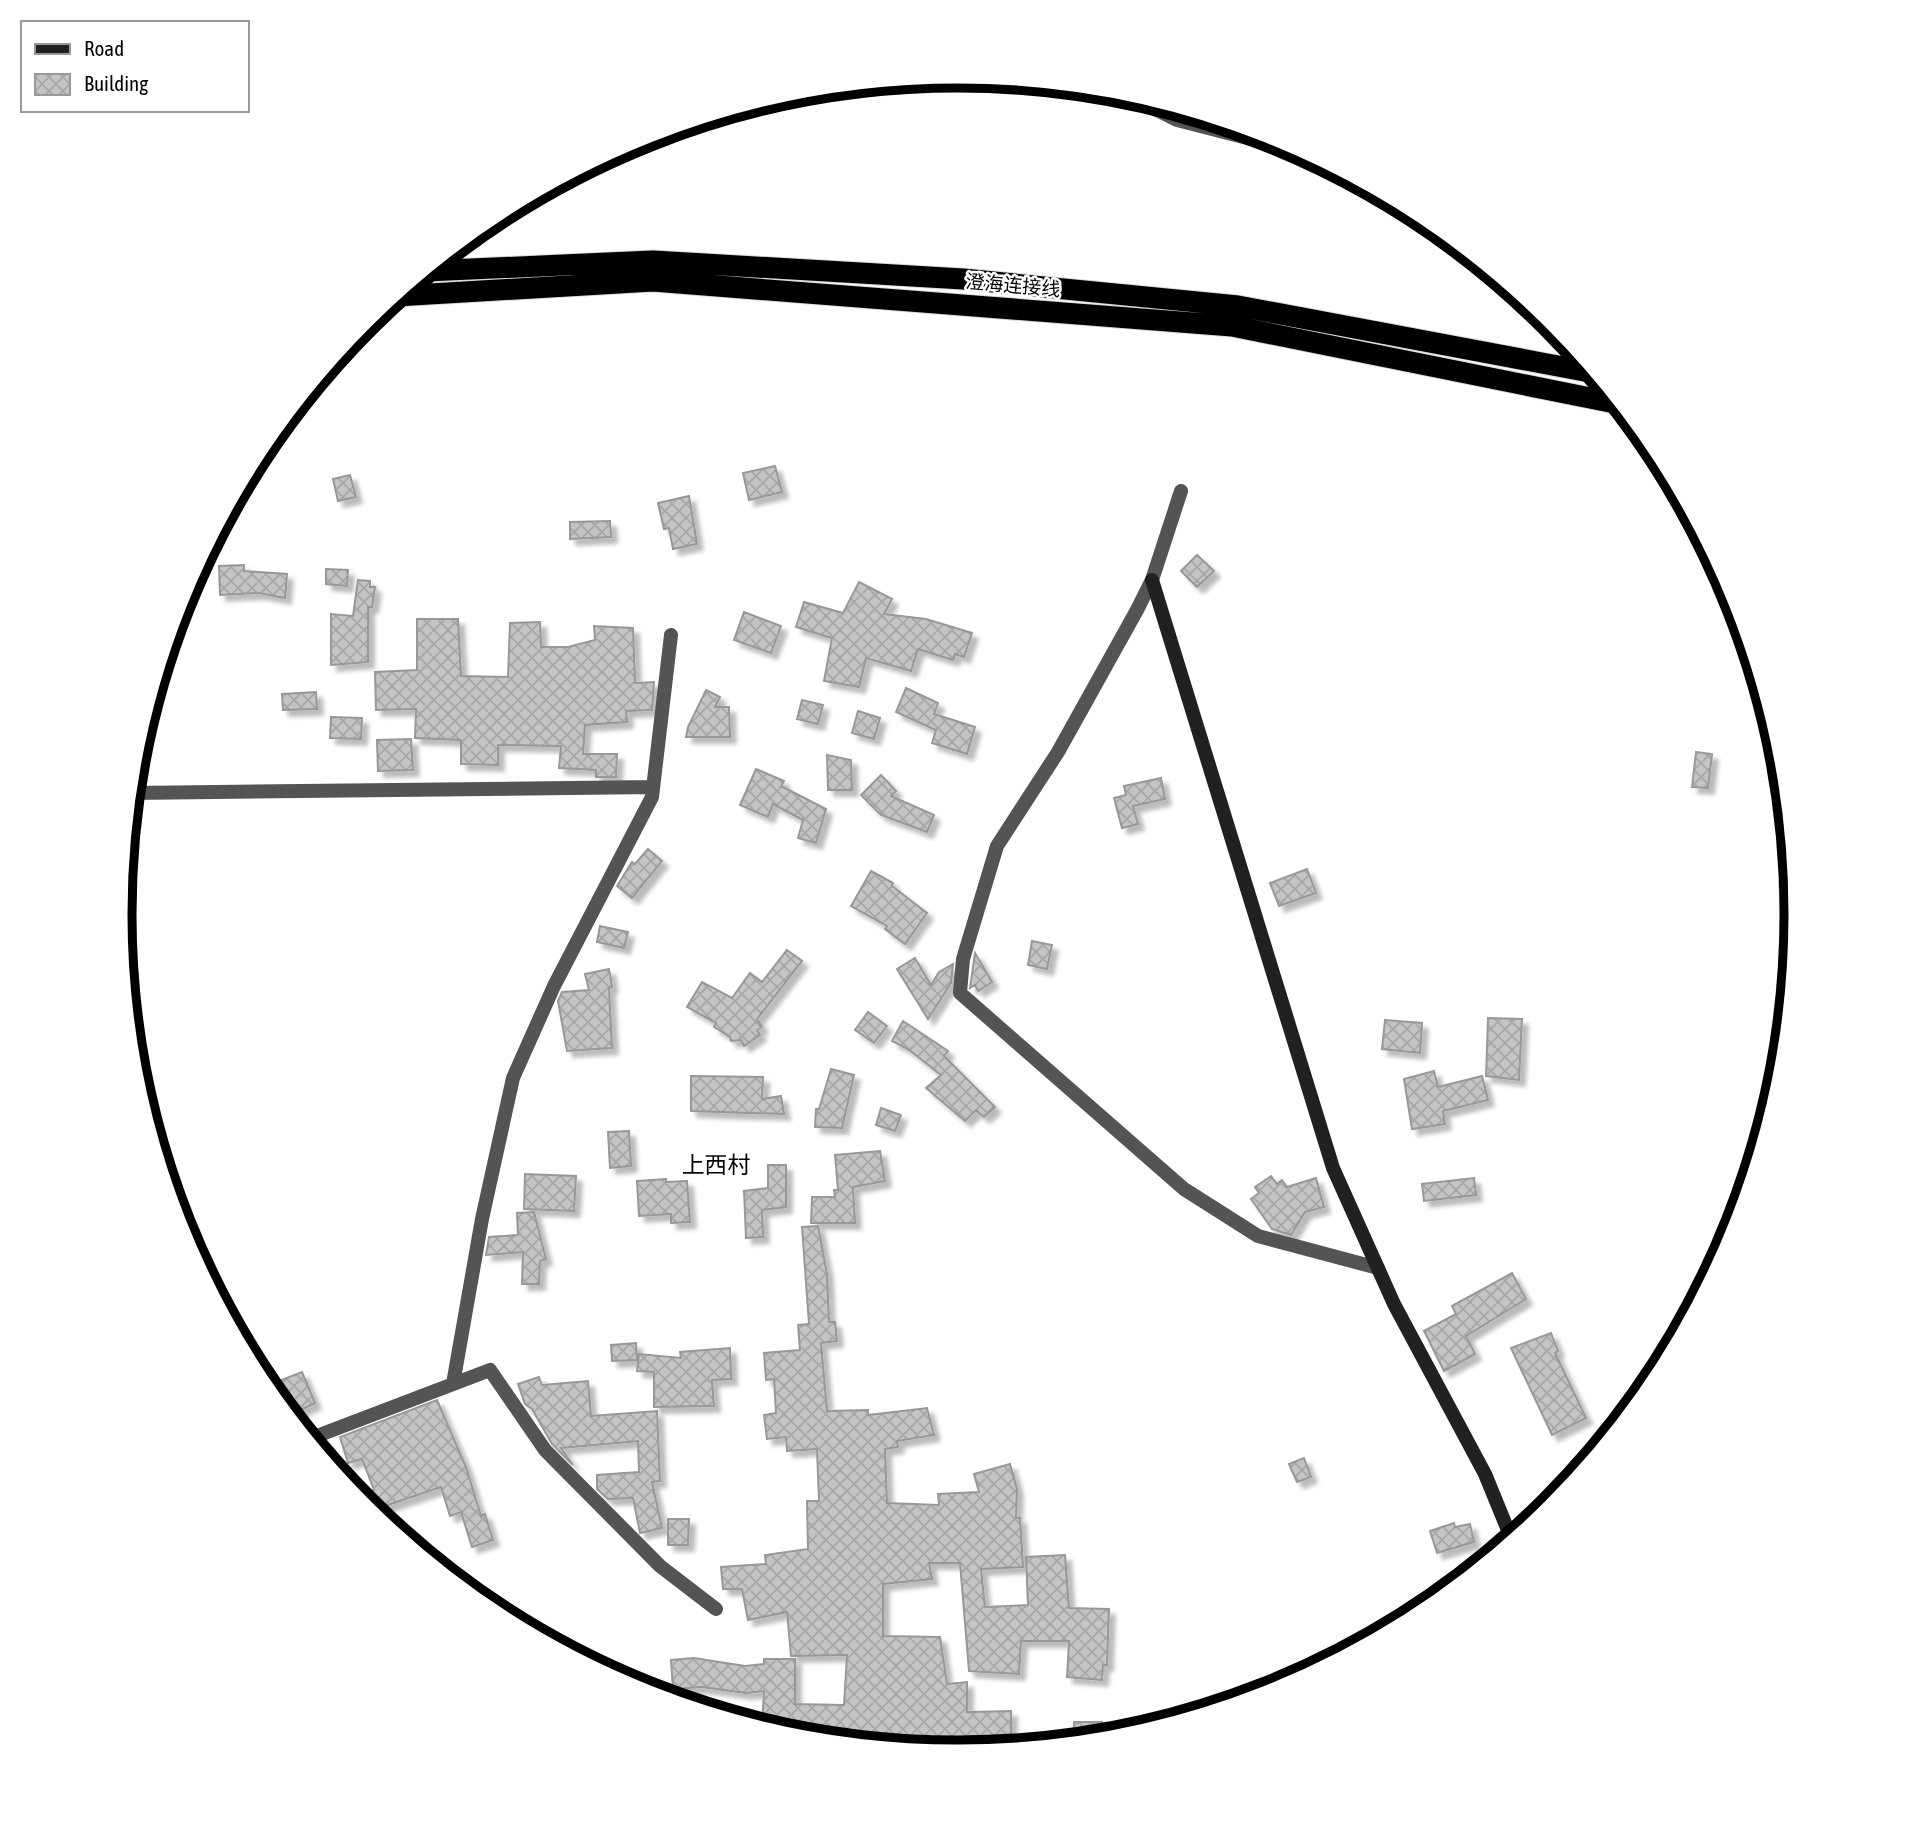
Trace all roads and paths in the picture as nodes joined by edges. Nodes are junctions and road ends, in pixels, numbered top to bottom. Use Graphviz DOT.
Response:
graph roads {
  1 [pos="1166,114"];
  2 [pos="1233,134"];
  3 [pos="441,270"];
  4 [pos="412,295"];
  5 [pos="1581,370"];
  6 [pos="1606,401"];
  7 [pos="1181,491"];
  8 [pos="1152,580"];
  9 [pos="670,635"];
  10 [pos="653,787"];
  11 [pos="141,793"];
  12 [pos="1378,1268"];
  13 [pos="453,1384"];
  14 [pos="318,1436"];
  15 [pos="1508,1530"];
  16 [pos="716,1609"];
  1 -- 2 [label="street"];
  3 -- 5 [label="highway, 澄海连接线"];
  4 -- 6 [label="highway, 澄海连接线"];
  7 -- 8 [label="street"];
  8 -- 12 [label="street"];
  8 -- 12 [label="street"];
  9 -- 10 [label="street"];
  10 -- 11 [label="street"];
  10 -- 13 [label="street"];
  12 -- 15 [label="street"];
  13 -- 14 [label="street"];
  13 -- 16 [label="street"];
}
